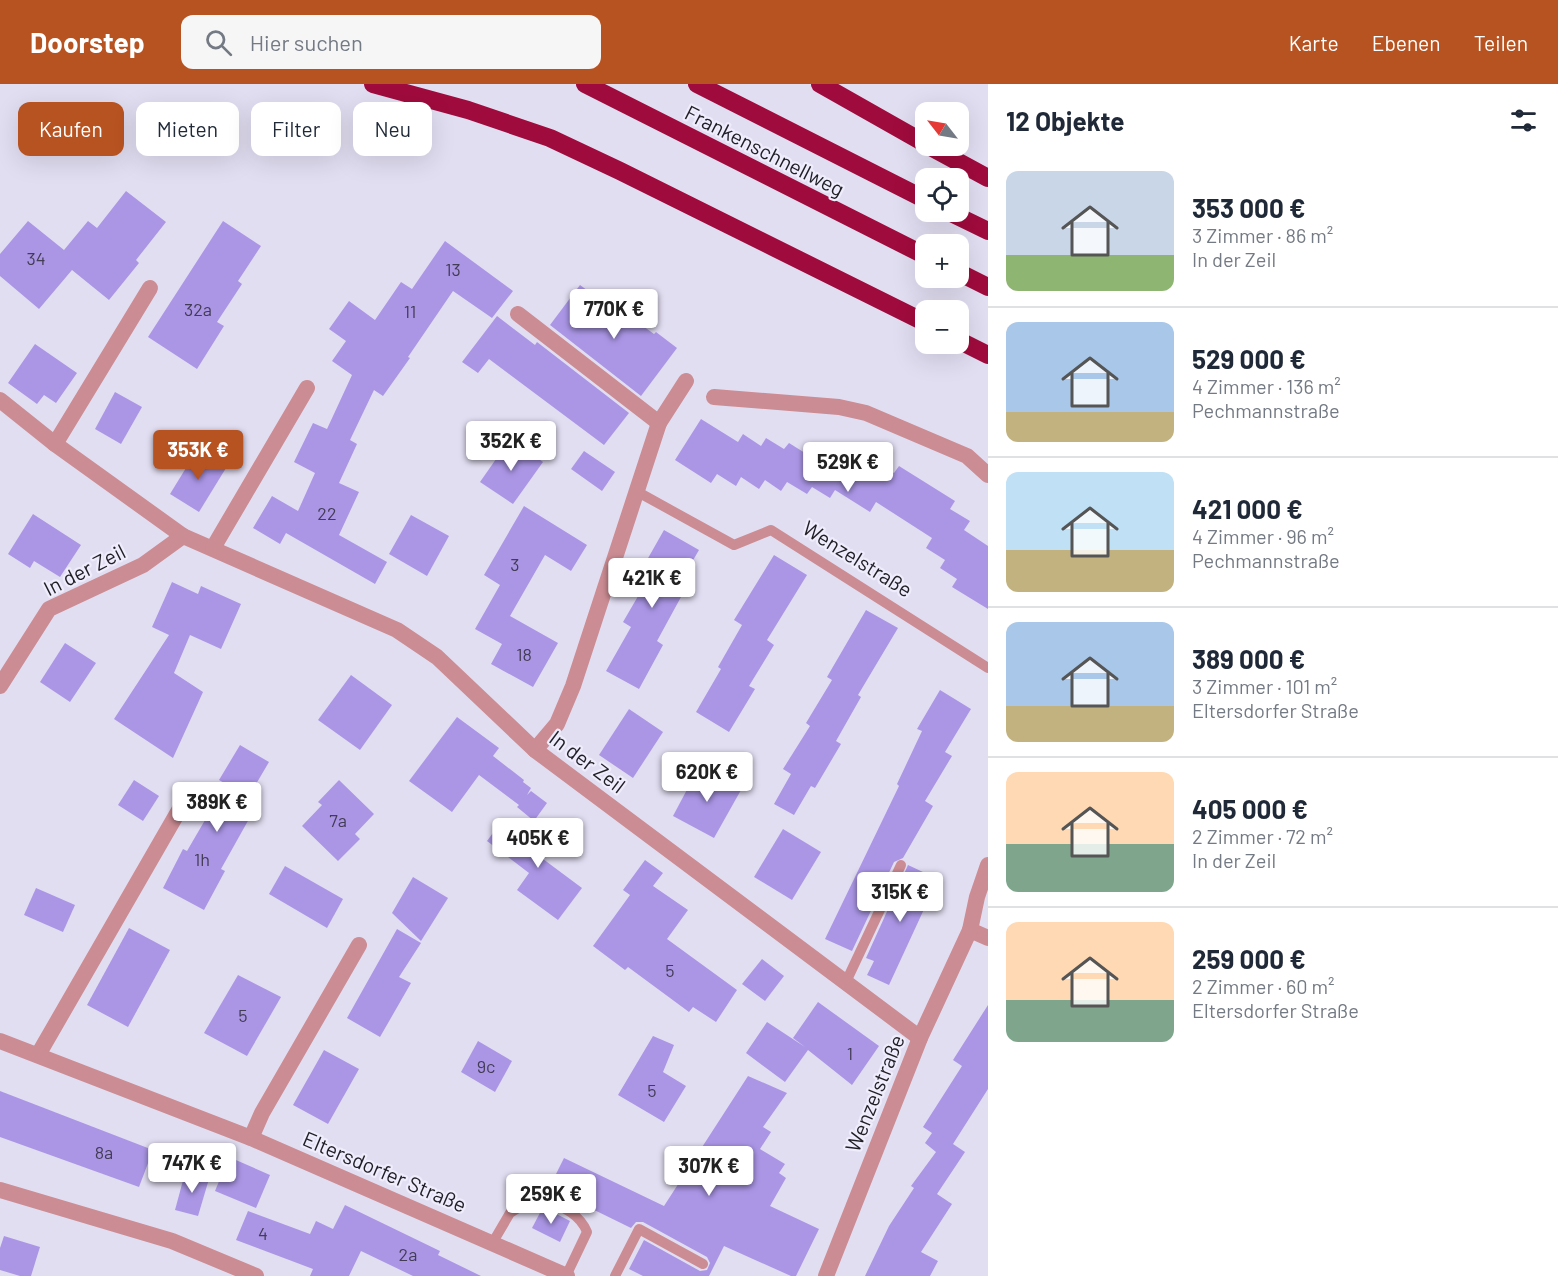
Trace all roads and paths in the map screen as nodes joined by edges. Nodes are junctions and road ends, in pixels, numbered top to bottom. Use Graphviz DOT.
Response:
graph roads {
  1 [pos="373,84"];
  2 [pos="585,84"];
  3 [pos="698,84"];
  4 [pos="814,84"];
  5 [pos="820,84"];
  6 [pos="841,97"];
  7 [pos="915,138"];
  8 [pos="947,156"];
  9 [pos="988,178"];
  10 [pos="915,194"];
  11 [pos="969,222"];
  12 [pos="988,231"];
  13 [pos="915,250"];
  14 [pos="969,278"];
  15 [pos="988,287"];
  16 [pos="150,288"];
  17 [pos="518,314"];
  18 [pos="915,318"];
  19 [pos="969,346"];
  20 [pos="988,355"];
  21 [pos="686,381"];
  22 [pos="307,388"];
  23 [pos="714,397"];
  24 [pos="0,400"];
  25 [pos="659,423"];
  26 [pos="55,444"];
  27 [pos="988,475"];
  28 [pos="636,491"];
  29 [pos="183,536"];
  30 [pos="213,548"];
  31 [pos="988,668"];
  32 [pos="0,686"];
  33 [pos="535,750"];
  34 [pos="189,793"];
  35 [pos="901,865"];
  36 [pos="988,865"];
  37 [pos="970,930"];
  38 [pos="988,938"];
  39 [pos="359,945"];
  40 [pos="845,984"];
  41 [pos="920,1038"];
  42 [pos="0,1041"];
  43 [pos="38,1055"];
  44 [pos="251,1138"];
  45 [pos="0,1190"];
  46 [pos="493,1242"];
  47 [pos="703,1264"];
  48 [pos="256,1276"];
  49 [pos="566,1276"];
  50 [pos="615,1276"];
  51 [pos="826,1276"];
  1 -- 18 [label="highway"];
  2 -- 13 [label="highway, Frankenschnellweg"];
  3 -- 10 [label="highway, Frankenschnellweg"];
  4 -- 6 [label="highway"];
  5 -- 6 [label="highway"];
  6 -- 7 [label="highway"];
  8 -- 9 [label="highway"];
  11 -- 12 [label="highway"];
  14 -- 15 [label="highway"];
  16 -- 26 [label="street"];
  17 -- 25 [label="street"];
  19 -- 20 [label="highway"];
  21 -- 25 [label="street"];
  22 -- 30 [label="street"];
  23 -- 27 [label="street"];
  24 -- 26 [label="street, In der Zeil"];
  25 -- 28 [label="street"];
  26 -- 29 [label="street, In der Zeil"];
  28 -- 31 [label="lane, Wenzelstraße"];
  28 -- 33 [label="street"];
  29 -- 30 [label="street, In der Zeil"];
  29 -- 32 [label="street, In der Zeil"];
  30 -- 33 [label="street, In der Zeil"];
  33 -- 40 [label="street, In der Zeil"];
  34 -- 43 [label="street"];
  35 -- 40 [label="lane"];
  36 -- 37 [label="street, Wenzelstraße"];
  37 -- 38 [label="street"];
  37 -- 41 [label="street, Wenzelstraße"];
  39 -- 44 [label="street"];
  40 -- 41 [label="street, In der Zeil"];
  41 -- 51 [label="street, Wenzelstraße"];
  42 -- 43 [label="street, Eltersdorfer Straße"];
  43 -- 44 [label="street, Eltersdorfer Straße"];
  44 -- 46 [label="street, Eltersdorfer Straße"];
  45 -- 48 [label="street"];
  46 -- 49 [label="street, Eltersdorfer Straße"];
  46 -- 49 [label="lane"];
  47 -- 50 [label="lane"];
}
